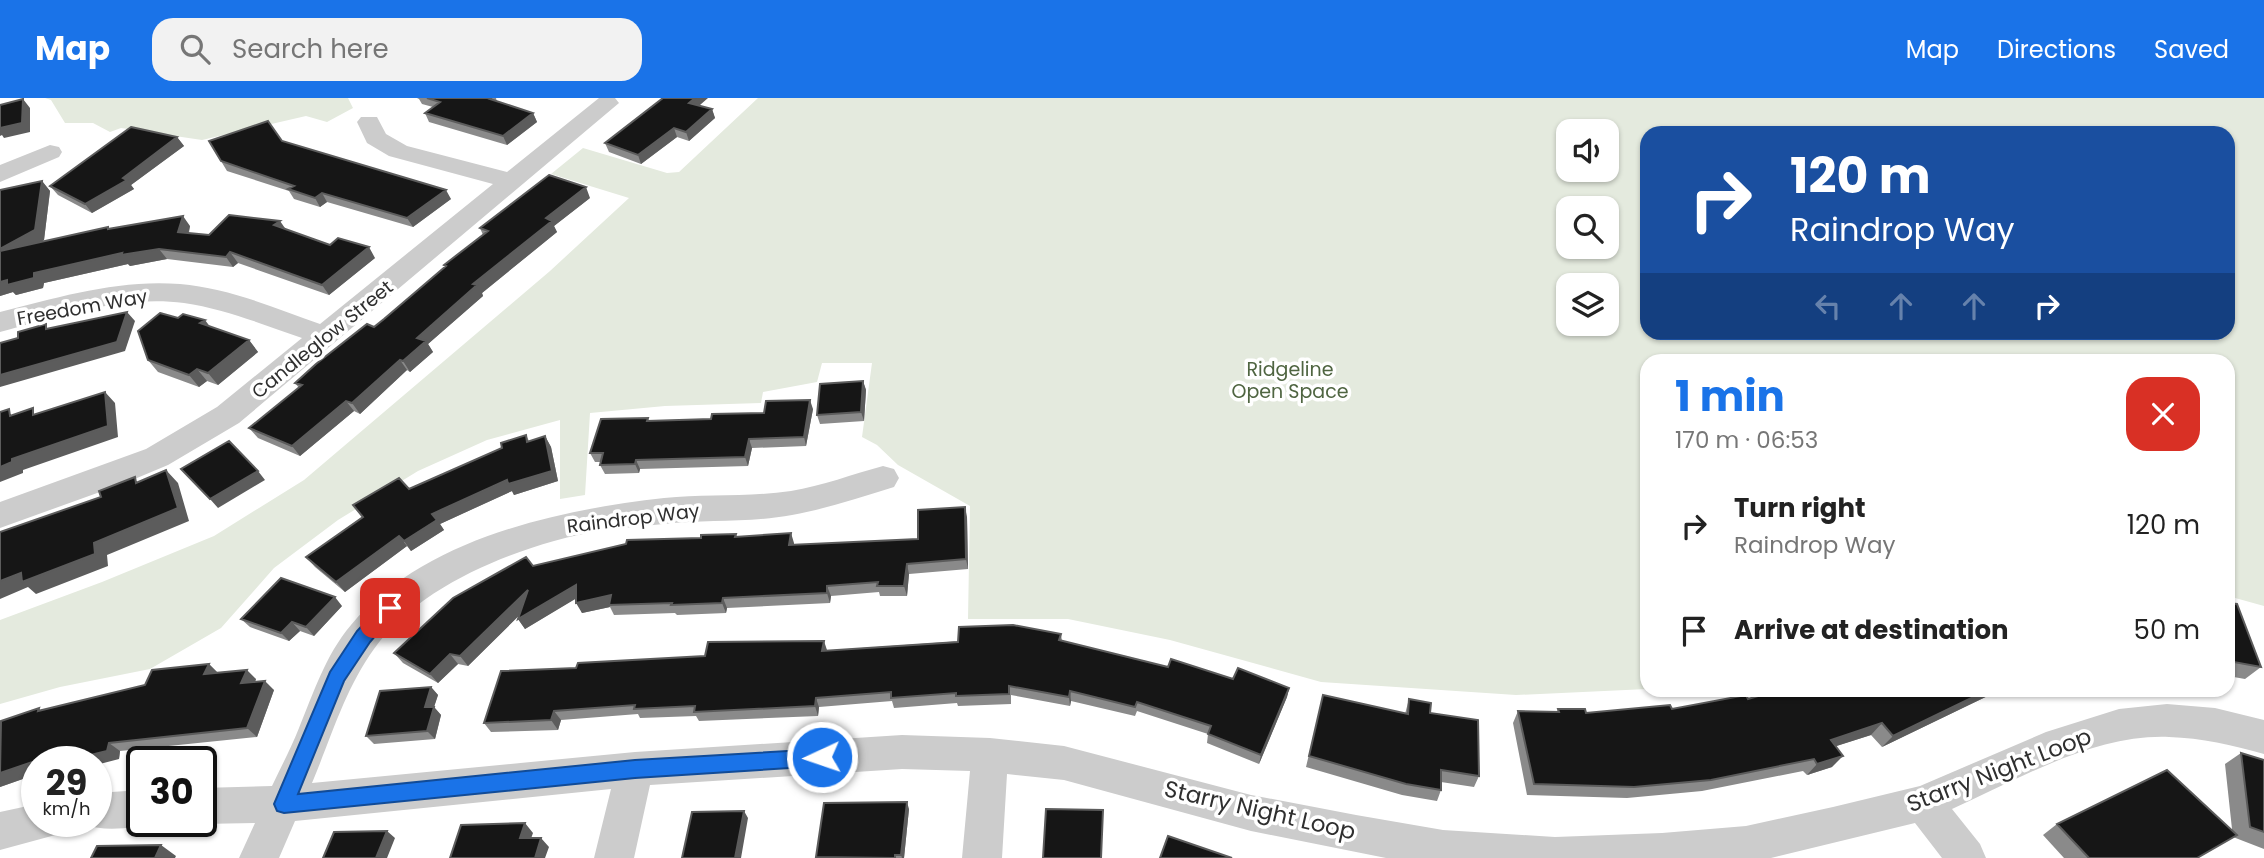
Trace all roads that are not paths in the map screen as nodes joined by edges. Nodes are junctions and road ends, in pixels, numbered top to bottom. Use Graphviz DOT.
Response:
graph roads {
  1 [pos="607,103"];
  2 [pos="369,122"];
  3 [pos="50,152"];
  4 [pos="0,174"];
  5 [pos="512,181"];
  6 [pos="0,323"];
  7 [pos="326,336"];
  8 [pos="883,478"];
  9 [pos="0,515"];
  10 [pos="2264,737"];
  11 [pos="990,755"];
  12 [pos="635,769"];
  13 [pos="1923,803"];
  14 [pos="284,804"];
  15 [pos="217,806"];
  16 [pos="21,826"];
  17 [pos="0,831"];
  18 [pos="259,858"];
  19 [pos="614,858"];
  20 [pos="982,858"];
  21 [pos="1966,858"];
  1 -- 5 [label="street, Candleglow Street"];
  2 -- 5 [label="street"];
  3 -- 4 [label="street"];
  5 -- 7 [label="street, Candleglow Street"];
  6 -- 7 [label="street, Freedom Way"];
  7 -- 9 [label="street, Candleglow Street"];
  8 -- 14 [label="street, Raindrop Way"];
  10 -- 13 [label="street, Starry Night Loop"];
  11 -- 12 [label="street, Starry Night Loop"];
  11 -- 13 [label="street, Starry Night Loop"];
  11 -- 20 [label="street"];
  12 -- 14 [label="street, Starry Night Loop"];
  12 -- 19 [label="street"];
  13 -- 21 [label="street"];
  14 -- 15 [label="street, Starry Night Loop"];
  14 -- 18 [label="street, Raindrop Way"];
  16 -- 17 [label="street"];
}
